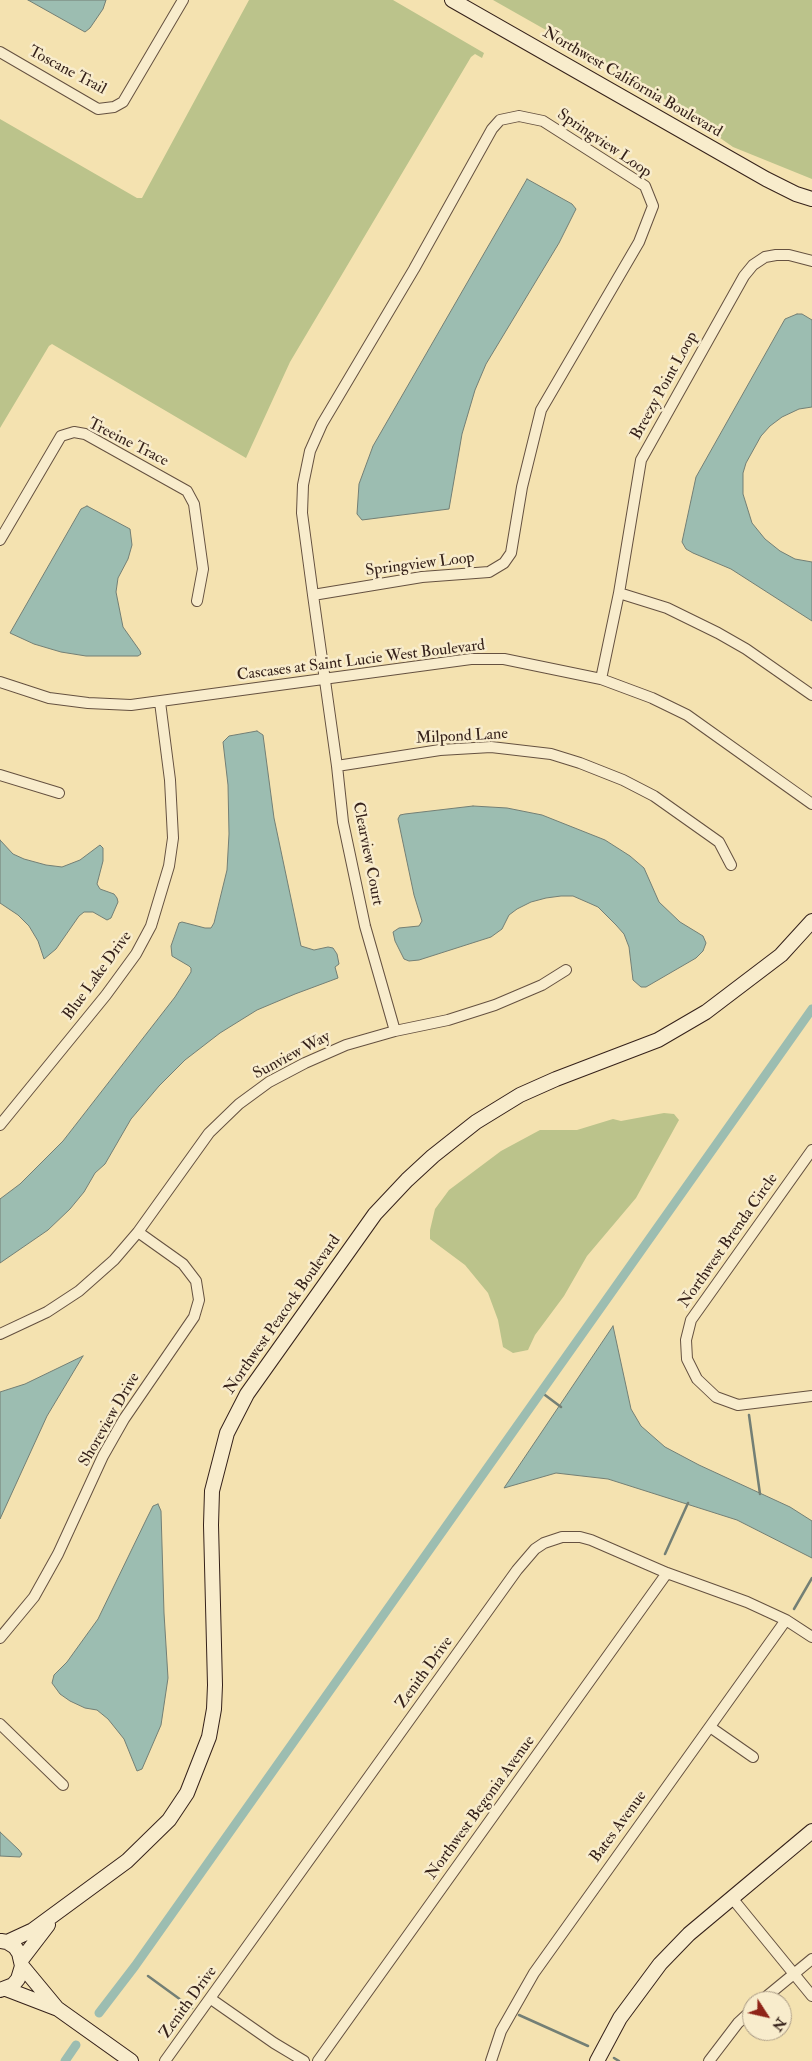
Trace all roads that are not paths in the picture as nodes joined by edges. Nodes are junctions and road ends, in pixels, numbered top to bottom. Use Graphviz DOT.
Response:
graph roads {
  1 [pos="183,0"];
  2 [pos="452,0"];
  3 [pos="0,52"];
  4 [pos="796,194"];
  5 [pos="812,199"];
  6 [pos="812,206"];
  7 [pos="812,261"];
  8 [pos="0,540"];
  9 [pos="619,593"];
  10 [pos="312,595"];
  11 [pos="197,601"];
  12 [pos="601,679"];
  13 [pos="324,680"];
  14 [pos="0,682"];
  15 [pos="812,695"];
  16 [pos="160,702"];
  17 [pos="337,766"];
  18 [pos="0,775"];
  19 [pos="59,793"];
  20 [pos="812,804"];
  21 [pos="731,865"];
  22 [pos="812,921"];
  23 [pos="566,970"];
  24 [pos="395,1031"];
  25 [pos="0,1125"];
  26 [pos="812,1150"];
  27 [pos="138,1232"];
  28 [pos="0,1334"];
  29 [pos="812,1396"];
  30 [pos="667,1573"];
  31 [pos="786,1620"];
  32 [pos="812,1637"];
  33 [pos="0,1638"];
  34 [pos="0,1724"];
  35 [pos="710,1727"];
  36 [pos="753,1756"];
  37 [pos="63,1785"];
  38 [pos="812,1831"];
  39 [pos="732,1898"];
  40 [pos="62,1910"];
  41 [pos="4,1941"];
  42 [pos="812,1959"];
  43 [pos="22,1962"];
  44 [pos="794,1974"];
  45 [pos="3,1989"];
  46 [pos="773,1991"];
  47 [pos="812,1996"];
  48 [pos="211,1999"];
  49 [pos="58,2010"];
  50 [pos="742,2020"];
  51 [pos="131,2061"];
  52 [pos="165,2061"];
  53 [pos="304,2061"];
  54 [pos="318,2061"];
  55 [pos="491,2061"];
  56 [pos="597,2061"];
  57 [pos="709,2061"];
  1 -- 3 [label="street, Toscane Trail"];
  2 -- 4 [label="street, Northwest California Boulevard"];
  4 -- 5 [label="street, Northwest California Boulevard"];
  4 -- 6 [label="street, Northwest California Boulevard"];
  7 -- 9 [label="street, Breezy Point Loop"];
  8 -- 11 [label="street, Treeine Trace"];
  9 -- 12 [label="street, Breezy Point Loop"];
  9 -- 15 [label="street"];
  10 -- 10 [label="street, Springview Loop"];
  10 -- 13 [label="street, Springview Loop"];
  12 -- 13 [label="street, Cascases at Saint Lucie West Boulevard"];
  12 -- 20 [label="street, Cascases at Saint Lucie West Boulevard"];
  13 -- 16 [label="street, Cascases at Saint Lucie West Boulevard"];
  13 -- 17 [label="street, Clearview Court"];
  14 -- 16 [label="street, Cascases at Saint Lucie West Boulevard"];
  16 -- 25 [label="street, Blue Lake Drive"];
  17 -- 21 [label="street, Milpond Lane"];
  17 -- 24 [label="street, Clearview Court"];
  18 -- 19 [label="street"];
  22 -- 40 [label="street, Northwest Peacock Boulevard"];
  23 -- 24 [label="street, Sunview Way"];
  24 -- 27 [label="street, Sunview Way"];
  26 -- 29 [label="street, Northwest Brenda Circle"];
  27 -- 28 [label="street, Sunview Way"];
  27 -- 33 [label="street, Shoreview Drive"];
  30 -- 31 [label="street, Zenith Drive"];
  30 -- 48 [label="street, Zenith Drive"];
  30 -- 54 [label="street, Northwest Begonia Avenue"];
  31 -- 32 [label="street, Zenith Drive"];
  31 -- 35 [label="street, Bates Avenue"];
  34 -- 37 [label="street"];
  35 -- 36 [label="street"];
  35 -- 55 [label="street, Bates Avenue"];
  38 -- 39 [label="street"];
  39 -- 44 [label="street"];
  39 -- 56 [label="street"];
  40 -- 41 [label="street, Northwest Peacock Boulevard"];
  40 -- 43 [label="street, Northwest Peacock Boulevard"];
  41 -- 43 [label="street"];
  42 -- 44 [label="street"];
  43 -- 45 [label="street, Northwest Peacock Boulevard"];
  43 -- 49 [label="street"];
  44 -- 46 [label="street"];
  44 -- 47 [label="street"];
  45 -- 49 [label="street"];
  48 -- 52 [label="street, Zenith Drive"];
  48 -- 53 [label="street"];
  49 -- 51 [label="street"];
  50 -- 57 [label="street"];
}
